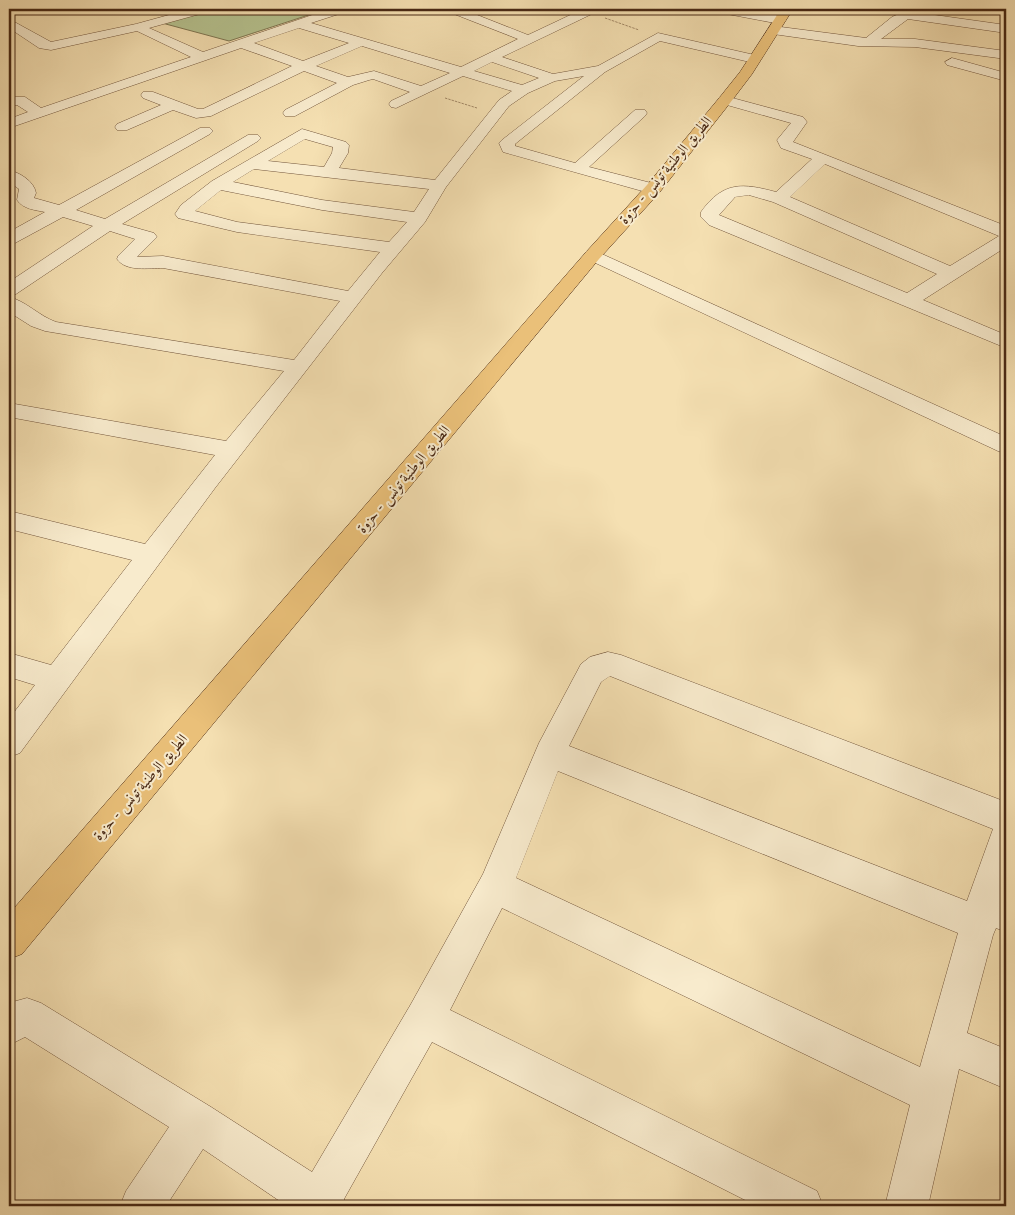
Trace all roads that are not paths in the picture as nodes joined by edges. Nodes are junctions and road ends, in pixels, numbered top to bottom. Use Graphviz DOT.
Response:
graph roads {
  1 [pos="203,9"];
  2 [pos="342,9"];
  3 [pos="454,9"];
  4 [pos="722,9"];
  5 [pos="588,10"];
  6 [pos="780,20"];
  7 [pos="139,21"];
  8 [pos="9,23"];
  9 [pos="297,23"];
  10 [pos="1006,29"];
  11 [pos="22,32"];
  12 [pos="9,36"];
  13 [pos="529,39"];
  14 [pos="362,42"];
  15 [pos="875,43"];
  16 [pos="243,44"];
  17 [pos="1006,55"];
  18 [pos="202,57"];
  19 [pos="492,58"];
  20 [pos="754,59"];
  21 [pos="301,67"];
  22 [pos="602,69"];
  23 [pos="463,72"];
  24 [pos="1006,77"];
  25 [pos="552,78"];
  26 [pos="348,82"];
  27 [pos="523,90"];
  28 [pos="422,91"];
  29 [pos="148,95"];
  30 [pos="724,100"];
  31 [pos="9,101"];
  32 [pos="396,104"];
  33 [pos="173,105"];
  34 [pos="39,113"];
  35 [pos="290,113"];
  36 [pos="640,113"];
  37 [pos="9,124"];
  38 [pos="122,127"];
  39 [pos="205,131"];
  40 [pos="253,138"];
  41 [pos="822,158"];
  42 [pos="251,164"];
  43 [pos="578,170"];
  44 [pos="329,172"];
  45 [pos="9,175"];
  46 [pos="218,184"];
  47 [pos="439,185"];
  48 [pos="653,189"];
  49 [pos="779,198"];
  50 [pos="61,211"];
  51 [pos="184,212"];
  52 [pos="419,218"];
  53 [pos="107,225"];
  54 [pos="160,228"];
  55 [pos="1006,232"];
  56 [pos="9,239"];
  57 [pos="1006,239"];
  58 [pos="393,248"];
  59 [pos="593,255"];
  60 [pos="950,273"];
  61 [pos="9,290"];
  62 [pos="353,298"];
  63 [pos="908,301"];
  64 [pos="9,303"];
  65 [pos="1006,342"];
  66 [pos="299,367"];
  67 [pos="9,410"];
  68 [pos="1006,446"];
  69 [pos="231,450"];
  70 [pos="9,520"];
  71 [pos="150,556"];
  72 [pos="9,665"];
  73 [pos="57,679"];
  74 [pos="9,743"];
  75 [pos="550,753"];
  76 [pos="1006,818"];
  77 [pos="1006,838"];
  78 [pos="495,886"];
  79 [pos="990,914"];
  80 [pos="9,941"];
  81 [pos="425,1018"];
  82 [pos="9,1026"];
  83 [pos="945,1043"];
  84 [pos="1006,1069"];
  85 [pos="934,1095"];
  86 [pos="197,1122"];
  87 [pos="322,1204"];
  88 [pos="142,1206"];
  89 [pos="802,1206"];
  90 [pos="908,1206"];
  1 -- 7 [label="street"];
  2 -- 9 [label="street"];
  3 -- 13 [label="street"];
  4 -- 6 [label="street"];
  5 -- 13 [label="street"];
  6 -- 15 [label="street"];
  6 -- 20 [label="main road, الطريق الوطنية تونس - حزوة"];
  7 -- 11 [label="street"];
  7 -- 18 [label="street"];
  8 -- 11 [label="street"];
  9 -- 14 [label="street"];
  9 -- 16 [label="street"];
  10 -- 15 [label="street"];
  11 -- 12 [label="street"];
  13 -- 19 [label="street"];
  14 -- 21 [label="street"];
  14 -- 23 [label="street"];
  15 -- 17 [label="street"];
  15 -- 24 [label="street"];
  16 -- 18 [label="street"];
  16 -- 21 [label="street"];
  18 -- 34 [label="street"];
  19 -- 23 [label="street"];
  19 -- 25 [label="street"];
  20 -- 22 [label="street"];
  20 -- 30 [label="main road, الطريق الوطنية تونس - حزوة"];
  21 -- 26 [label="street"];
  21 -- 33 [label="street"];
  22 -- 25 [label="street"];
  22 -- 43 [label="street"];
  23 -- 27 [label="street"];
  23 -- 28 [label="street"];
  25 -- 27 [label="street"];
  26 -- 28 [label="street"];
  26 -- 35 [label="street"];
  27 -- 47 [label="street"];
  28 -- 32 [label="street"];
  29 -- 33 [label="street"];
  30 -- 41 [label="street"];
  30 -- 48 [label="main road, الطريق الوطنية تونس - حزوة"];
  31 -- 34 [label="street"];
  33 -- 38 [label="street"];
  34 -- 37 [label="street"];
  36 -- 43 [label="street"];
  39 -- 50 [label="street"];
  40 -- 53 [label="street"];
  41 -- 49 [label="street"];
  41 -- 55 [label="street"];
  42 -- 44 [label="street"];
  42 -- 44 [label="street"];
  42 -- 46 [label="street"];
  43 -- 48 [label="street"];
  44 -- 47 [label="street"];
  45 -- 50 [label="street"];
  46 -- 51 [label="street"];
  46 -- 52 [label="street"];
  47 -- 52 [label="street"];
  48 -- 59 [label="main road, الطريق الوطنية تونس - حزوة"];
  49 -- 60 [label="street"];
  49 -- 63 [label="street"];
  50 -- 53 [label="street"];
  50 -- 56 [label="street"];
  51 -- 54 [label="street"];
  51 -- 58 [label="street"];
  52 -- 58 [label="street"];
  53 -- 54 [label="street"];
  53 -- 61 [label="street"];
  54 -- 62 [label="street"];
  57 -- 60 [label="street"];
  58 -- 62 [label="street"];
  59 -- 68 [label="street"];
  59 -- 80 [label="main road, الطريق الوطنية تونس - حزوة"];
  60 -- 63 [label="street"];
  62 -- 66 [label="street"];
  63 -- 65 [label="street"];
  64 -- 66 [label="street"];
  66 -- 69 [label="street"];
  67 -- 69 [label="street"];
  69 -- 71 [label="street"];
  70 -- 71 [label="street"];
  71 -- 73 [label="street"];
  72 -- 73 [label="street"];
  73 -- 74 [label="street"];
  75 -- 76 [label="street"];
  75 -- 78 [label="street"];
  75 -- 79 [label="street"];
  77 -- 79 [label="street"];
  78 -- 81 [label="street"];
  78 -- 85 [label="street"];
  79 -- 83 [label="street"];
  81 -- 87 [label="street"];
  81 -- 89 [label="street"];
  82 -- 86 [label="street"];
  83 -- 84 [label="street"];
  83 -- 85 [label="street"];
  85 -- 90 [label="street"];
  86 -- 87 [label="street"];
  86 -- 88 [label="street"];
}
